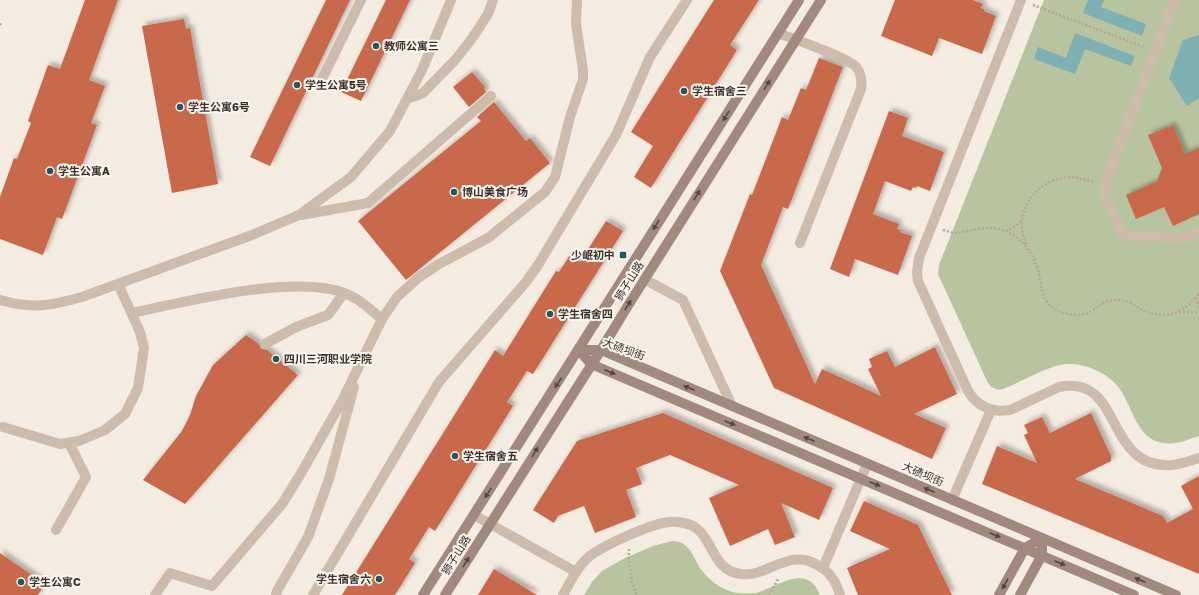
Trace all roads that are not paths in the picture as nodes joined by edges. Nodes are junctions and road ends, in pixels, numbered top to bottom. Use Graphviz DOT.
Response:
graph roads {
  1 [pos="361,0"];
  2 [pos="451,0"];
  3 [pos="493,0"];
  4 [pos="577,0"];
  5 [pos="686,0"];
  6 [pos="799,0"];
  7 [pos="821,0"];
  8 [pos="1021,0"];
  9 [pos="1175,0"];
  10 [pos="778,33"];
  11 [pos="796,40"];
  12 [pos="322,79"];
  13 [pos="491,96"];
  14 [pos="407,99"];
  15 [pos="299,215"];
  16 [pos="1199,232"];
  17 [pos="800,243"];
  18 [pos="644,280"];
  19 [pos="118,284"];
  20 [pos="344,293"];
  21 [pos="0,300"];
  22 [pos="132,313"];
  23 [pos="382,319"];
  24 [pos="265,344"];
  25 [pos="579,350"];
  26 [pos="601,350"];
  27 [pos="361,362"];
  28 [pos="591,364"];
  29 [pos="732,406"];
  30 [pos="991,410"];
  31 [pos="3,427"];
  32 [pos="69,443"];
  33 [pos="1199,458"];
  34 [pos="867,464"];
  35 [pos="861,478"];
  36 [pos="952,500"];
  37 [pos="474,515"];
  38 [pos="490,524"];
  39 [pos="56,530"];
  40 [pos="1042,538"];
  41 [pos="1024,548"];
  42 [pos="1042,555"];
  43 [pos="823,568"];
  44 [pos="576,572"];
  45 [pos="155,595"];
  46 [pos="276,595"];
  47 [pos="313,595"];
  48 [pos="423,595"];
  49 [pos="445,595"];
  50 [pos="563,595"];
  51 [pos="840,595"];
  52 [pos="998,595"];
  53 [pos="1020,595"];
  54 [pos="1134,595"];
  55 [pos="1176,595"];
  1 -- 12 [label="lane"];
  2 -- 14 [label="lane"];
  3 -- 14 [label="lane"];
  4 -- 23 [label="lane"];
  5 -- 47 [label="lane"];
  6 -- 10 [label="street, 狮子山路"];
  7 -- 11 [label="street, 狮子山路"];
  8 -- 30 [label="lane"];
  9 -- 16 [label="lane"];
  10 -- 11 [label="lane"];
  10 -- 25 [label="street, 狮子山路, one-way"];
  11 -- 17 [label="lane"];
  18 -- 11 [label="street, 狮子山路, one-way"];
  13 -- 15 [label="lane"];
  14 -- 15 [label="lane"];
  15 -- 19 [label="lane"];
  26 -- 18 [label="street, 狮子山路, one-way"];
  18 -- 29 [label="lane"];
  19 -- 21 [label="lane"];
  19 -- 22 [label="lane"];
  20 -- 22 [label="lane"];
  20 -- 23 [label="lane"];
  20 -- 24 [label="lane"];
  22 -- 32 [label="lane"];
  23 -- 27 [label="lane"];
  25 -- 26 [label="street, 大碛坝街"];
  25 -- 28 [label="street"];
  25 -- 37 [label="street, 狮子山路, one-way"];
  26 -- 28 [label="street, 狮子山路"];
  29 -- 26 [label="street, 大碛坝街, one-way"];
  27 -- 45 [label="lane"];
  27 -- 46 [label="lane"];
  28 -- 35 [label="street, one-way"];
  38 -- 28 [label="street, 狮子山路, one-way"];
  34 -- 29 [label="street, 大碛坝街, one-way"];
  30 -- 33 [label="lane"];
  30 -- 36 [label="lane"];
  31 -- 32 [label="lane"];
  32 -- 39 [label="lane"];
  34 -- 35 [label="lane"];
  36 -- 34 [label="street, 大碛坝街, one-way"];
  35 -- 41 [label="street, one-way"];
  35 -- 43 [label="lane"];
  36 -- 40 [label="street, 大碛坝街"];
  37 -- 38 [label="lane"];
  37 -- 48 [label="street, 狮子山路"];
  38 -- 44 [label="lane"];
  49 -- 38 [label="street, 狮子山路, one-way"];
  40 -- 41 [label="street"];
  40 -- 42 [label="street"];
  55 -- 40 [label="street, 大碛坝街, one-way"];
  41 -- 42 [label="street"];
  41 -- 52 [label="street, one-way"];
  42 -- 53 [label="street"];
  42 -- 54 [label="street, one-way"];
  43 -- 44 [label="lane"];
  43 -- 51 [label="lane"];
  44 -- 50 [label="lane"];
}
